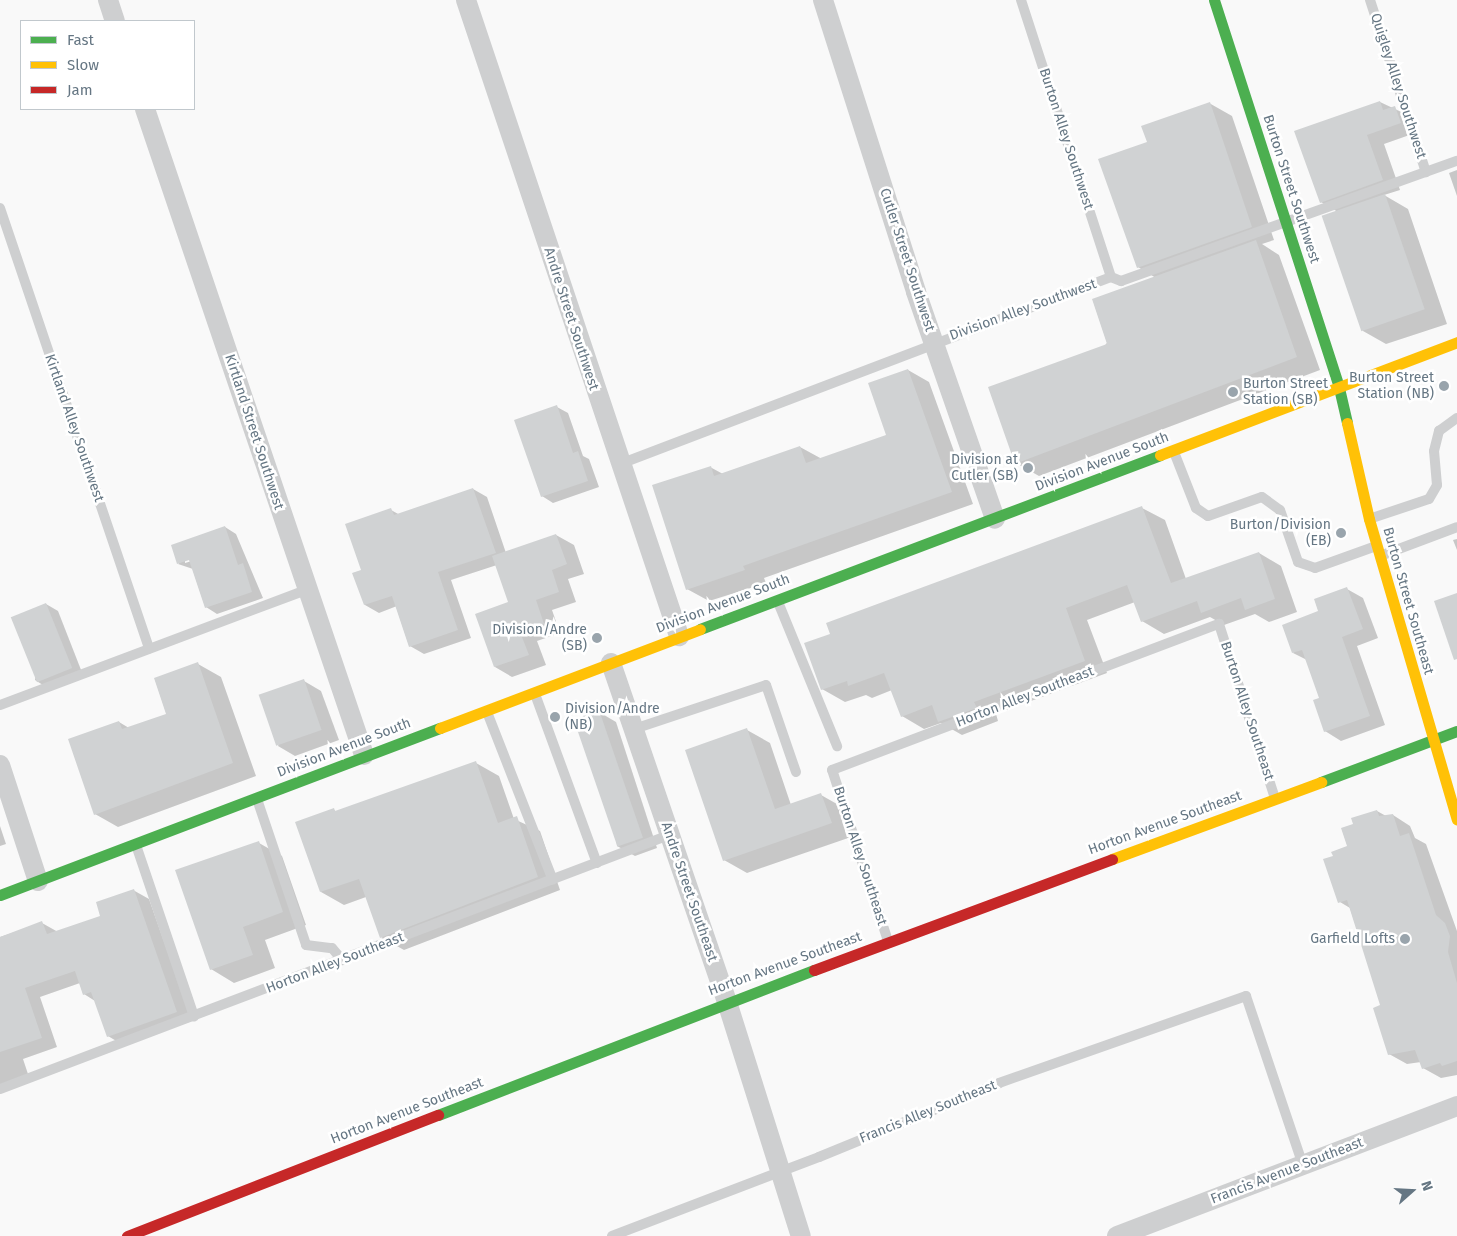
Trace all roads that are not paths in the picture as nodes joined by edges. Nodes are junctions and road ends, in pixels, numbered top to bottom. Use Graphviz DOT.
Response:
graph roads {
  1 [pos="108,0"];
  2 [pos="466,0"];
  3 [pos="823,0"];
  4 [pos="1021,0"];
  5 [pos="1214,0"];
  6 [pos="1370,0"];
  7 [pos="115,20"];
  8 [pos="145,110"];
  9 [pos="1457,160"];
  10 [pos="1426,172"];
  11 [pos="0,208"];
  12 [pos="1286,223"];
  13 [pos="1111,277"];
  14 [pos="1457,342"];
  15 [pos="934,343"];
  16 [pos="1339,388"];
  17 [pos="1457,418"];
  18 [pos="1174,451"];
  19 [pos="620,464"];
  20 [pos="994,519"];
  21 [pos="1369,519"];
  22 [pos="1457,527"];
  23 [pos="1378,551"];
  24 [pos="306,590"];
  25 [pos="777,599"];
  26 [pos="1219,624"];
  27 [pos="679,636"];
  28 [pos="149,648"];
  29 [pos="611,663"];
  30 [pos="534,693"];
  31 [pos="0,705"];
  32 [pos="487,712"];
  33 [pos="634,729"];
  34 [pos="1457,731"];
  35 [pos="1432,741"];
  36 [pos="837,746"];
  37 [pos="364,756"];
  38 [pos="0,765"];
  39 [pos="832,770"];
  40 [pos="796,772"];
  41 [pos="1276,798"];
  42 [pos="257,799"];
  43 [pos="1457,819"];
  44 [pos="669,834"];
  45 [pos="136,845"];
  46 [pos="597,863"];
  47 [pos="553,880"];
  48 [pos="38,881"];
  49 [pos="0,895"];
  50 [pos="888,942"];
  51 [pos="342,960"];
  52 [pos="727,1002"];
  53 [pos="194,1016"];
  54 [pos="0,1089"];
  55 [pos="1457,1106"];
  56 [pos="1304,1165"];
  57 [pos="781,1172"];
  58 [pos="127,1236"];
  59 [pos="612,1236"];
  60 [pos="801,1236"];
  61 [pos="1117,1236"];
  1 -- 7 [label="street"];
  2 -- 19 [label="street, Andre Street Southwest"];
  3 -- 15 [label="street, Cutler Street Southwest"];
  4 -- 13 [label="lane, Burton Alley Southwest"];
  5 -- 12 [label="main road, Burton Street Southwest"];
  6 -- 10 [label="lane, Quigley Alley Southwest"];
  8 -- 24 [label="street, Kirtland Street Southwest"];
  9 -- 10 [label="lane, Division Alley Southwest"];
  10 -- 12 [label="lane, Division Alley Southwest"];
  11 -- 28 [label="lane, Kirtland Alley Southwest"];
  12 -- 13 [label="lane, Division Alley Southwest"];
  12 -- 16 [label="main road, Burton Street Southwest"];
  13 -- 15 [label="lane, Division Alley Southwest"];
  14 -- 16 [label="main road, Division Avenue South"];
  15 -- 19 [label="lane, Division Alley Southwest"];
  15 -- 20 [label="street, Cutler Street Southwest"];
  16 -- 18 [label="main road, Division Avenue South"];
  16 -- 21 [label="main road, Burton Street Southeast"];
  17 -- 21 [label="lane"];
  18 -- 20 [label="main road, Division Avenue South"];
  18 -- 23 [label="lane"];
  19 -- 27 [label="street, Andre Street Southwest"];
  20 -- 25 [label="main road, Division Avenue South"];
  21 -- 23 [label="main road, Burton Street Southeast"];
  22 -- 23 [label="lane"];
  23 -- 35 [label="main road, Burton Street Southeast"];
  24 -- 28 [label="lane"];
  24 -- 37 [label="street, Kirtland Street Southwest"];
  25 -- 27 [label="main road, Division Avenue South"];
  25 -- 36 [label="lane"];
  26 -- 39 [label="lane, Horton Alley Southeast"];
  26 -- 41 [label="lane, Burton Alley Southeast"];
  27 -- 29 [label="main road, Division Avenue South"];
  28 -- 31 [label="lane"];
  29 -- 30 [label="main road, Division Avenue South"];
  29 -- 33 [label="street, Andre Street Southeast"];
  30 -- 32 [label="main road, Division Avenue South"];
  30 -- 46 [label="lane"];
  32 -- 37 [label="main road, Division Avenue South"];
  32 -- 47 [label="lane"];
  33 -- 40 [label="lane"];
  33 -- 44 [label="street, Andre Street Southeast"];
  34 -- 35 [label="main road, Horton Avenue Southeast"];
  35 -- 41 [label="main road, Horton Avenue Southeast"];
  35 -- 43 [label="main road, Burton Street Southeast"];
  37 -- 42 [label="main road, Division Avenue South"];
  38 -- 48 [label="street"];
  39 -- 50 [label="lane, Burton Alley Southeast"];
  41 -- 50 [label="main road, Horton Avenue Southeast"];
  42 -- 45 [label="main road, Division Avenue South"];
  42 -- 51 [label="lane"];
  44 -- 46 [label="lane, Horton Alley Southeast"];
  44 -- 52 [label="street, Andre Street Southeast"];
  45 -- 48 [label="main road, Division Avenue South"];
  45 -- 53 [label="lane"];
  46 -- 47 [label="lane, Horton Alley Southeast"];
  47 -- 51 [label="lane, Horton Alley Southeast"];
  48 -- 49 [label="main road, Division Avenue South"];
  50 -- 52 [label="main road, Horton Avenue Southeast"];
  51 -- 53 [label="lane, Horton Alley Southeast"];
  52 -- 57 [label="street, Andre Street Southeast"];
  52 -- 58 [label="main road, Horton Avenue Southeast"];
  53 -- 54 [label="lane, Horton Alley Southeast"];
  55 -- 56 [label="street, Francis Avenue Southeast"];
  56 -- 57 [label="lane, Francis Alley Southeast"];
  56 -- 61 [label="street, Francis Avenue Southeast"];
  57 -- 59 [label="lane, Francis Alley Southeast"];
  57 -- 60 [label="street, Andre Street Southeast"];
}
